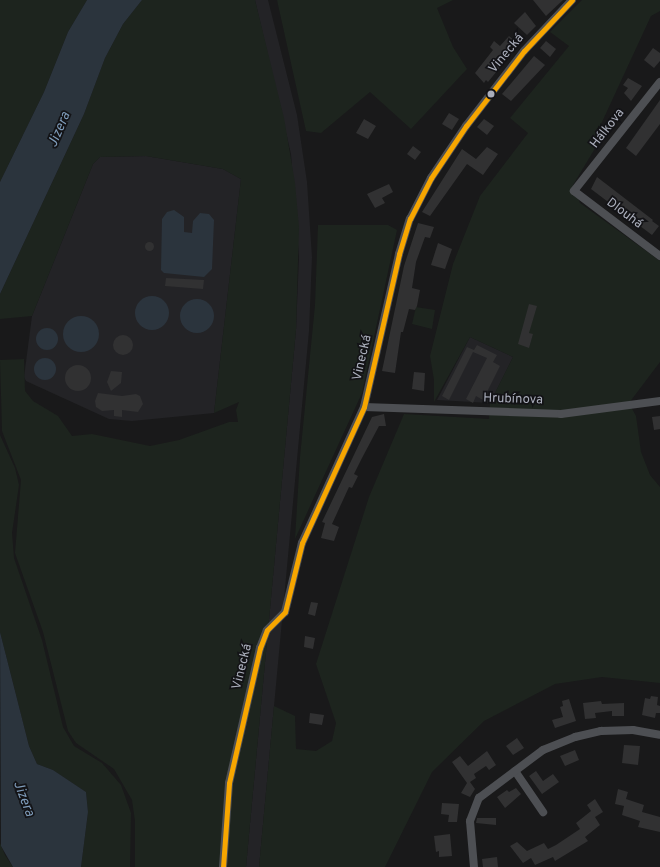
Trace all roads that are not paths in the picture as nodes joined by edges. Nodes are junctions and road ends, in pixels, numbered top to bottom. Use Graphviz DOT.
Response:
graph roads {
  1 [pos="572,0"];
  2 [pos="660,82"];
  3 [pos="574,192"];
  4 [pos="660,256"];
  5 [pos="660,401"];
  6 [pos="364,407"];
  7 [pos="660,735"];
  8 [pos="515,771"];
  9 [pos="543,812"];
  10 [pos="223,867"];
  11 [pos="474,867"];
  1 -- 6 [label="street, Vinecká"];
  2 -- 3 [label="street, Hálkova"];
  3 -- 4 [label="street, Dlouhá"];
  5 -- 6 [label="street, Hrubínova"];
  6 -- 10 [label="street, Vinecká"];
  7 -- 8 [label="street"];
  8 -- 9 [label="street"];
  8 -- 11 [label="street"];
}
